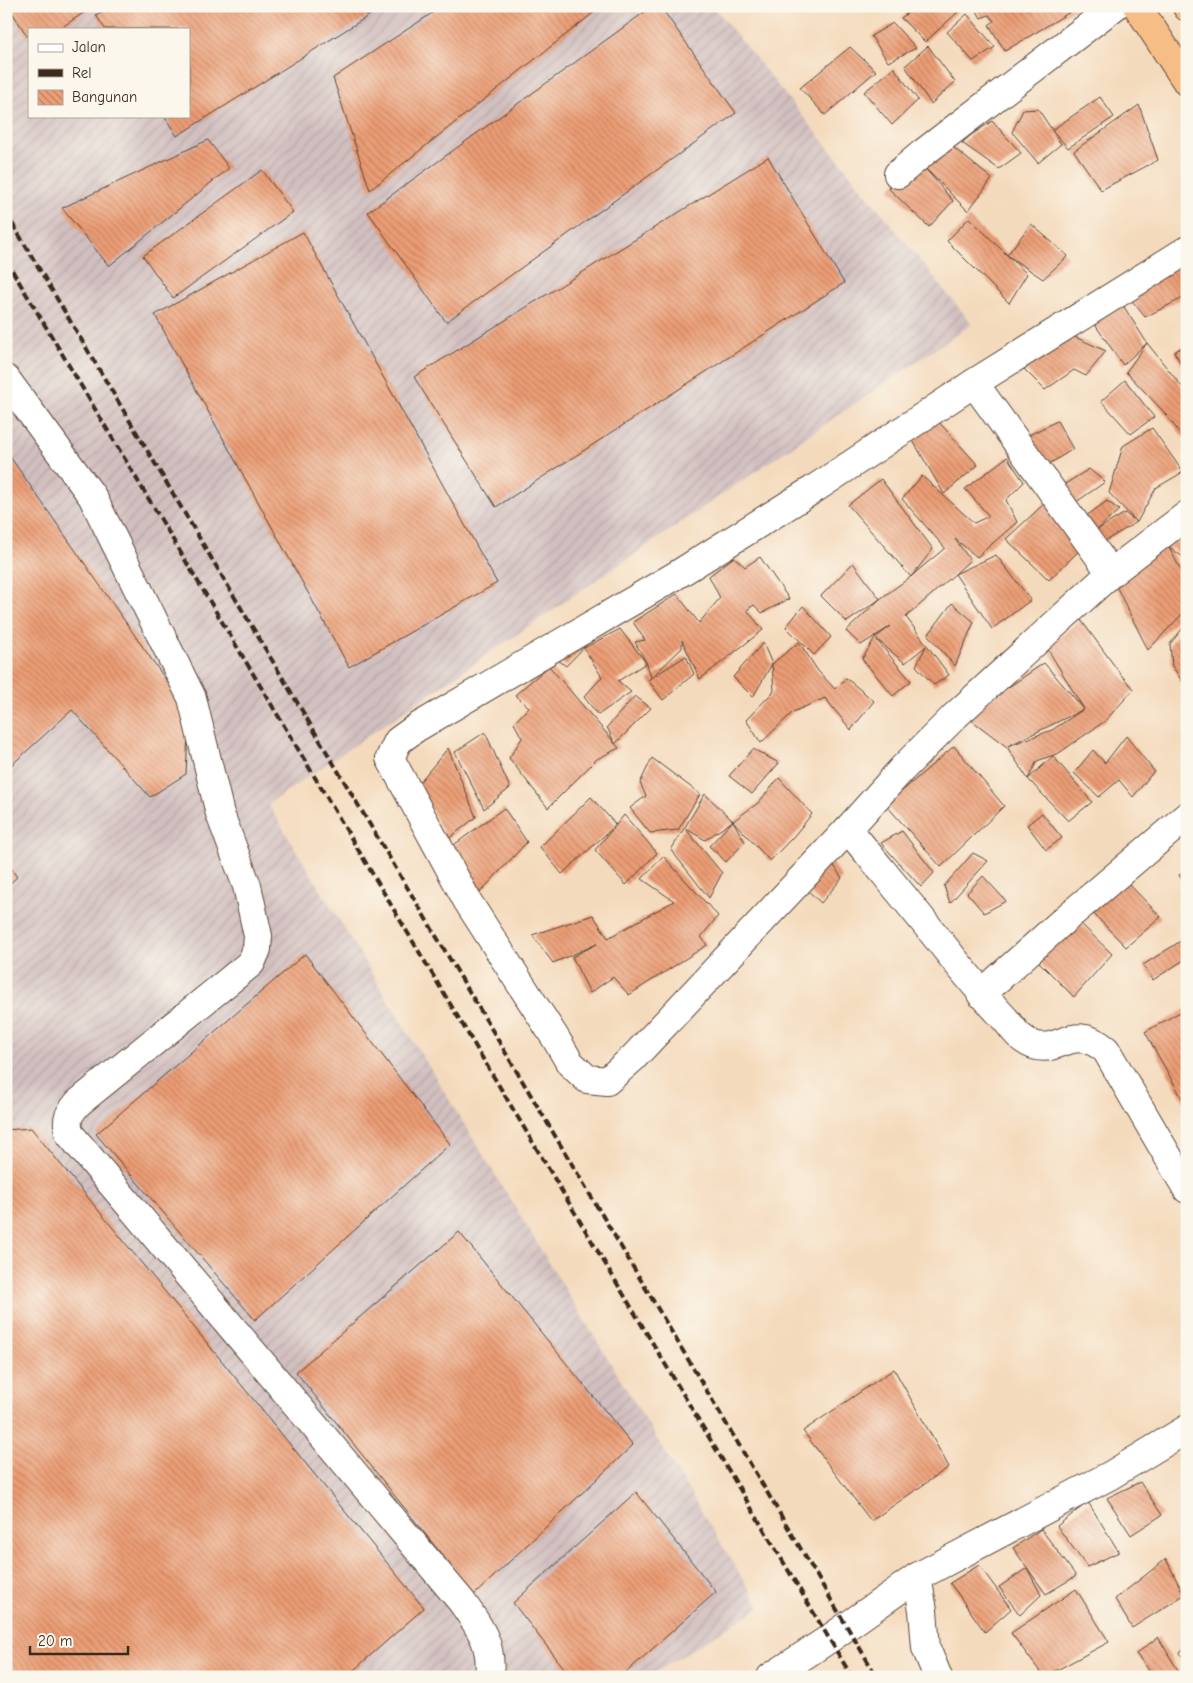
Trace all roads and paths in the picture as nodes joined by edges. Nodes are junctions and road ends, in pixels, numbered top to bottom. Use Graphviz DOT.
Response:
graph roads {
  1 [pos="1115,6"];
  2 [pos="1137,6"];
  3 [pos="1187,82"];
  4 [pos="898,174"];
  5 [pos="1187,250"];
  6 [pos="6,379"];
  7 [pos="974,384"];
  8 [pos="1187,515"];
  9 [pos="1111,573"];
  10 [pos="1187,816"];
  11 [pos="848,828"];
  12 [pos="981,994"];
  13 [pos="1187,1189"];
  14 [pos="1187,1429"];
  15 [pos="917,1578"];
  16 [pos="807,1667"];
  17 [pos="489,1677"];
  18 [pos="771,1677"];
  19 [pos="938,1677"];
  1 -- 4 [label="street"];
  2 -- 3 [label="highway"];
  5 -- 7 [label="street"];
  6 -- 17 [label="street"];
  7 -- 9 [label="street"];
  7 -- 11 [label="street"];
  8 -- 9 [label="street"];
  9 -- 11 [label="street"];
  10 -- 12 [label="street"];
  11 -- 12 [label="street"];
  12 -- 13 [label="street"];
  14 -- 15 [label="street"];
  15 -- 16 [label="street"];
  15 -- 19 [label="street"];
  16 -- 18 [label="street"];
}
